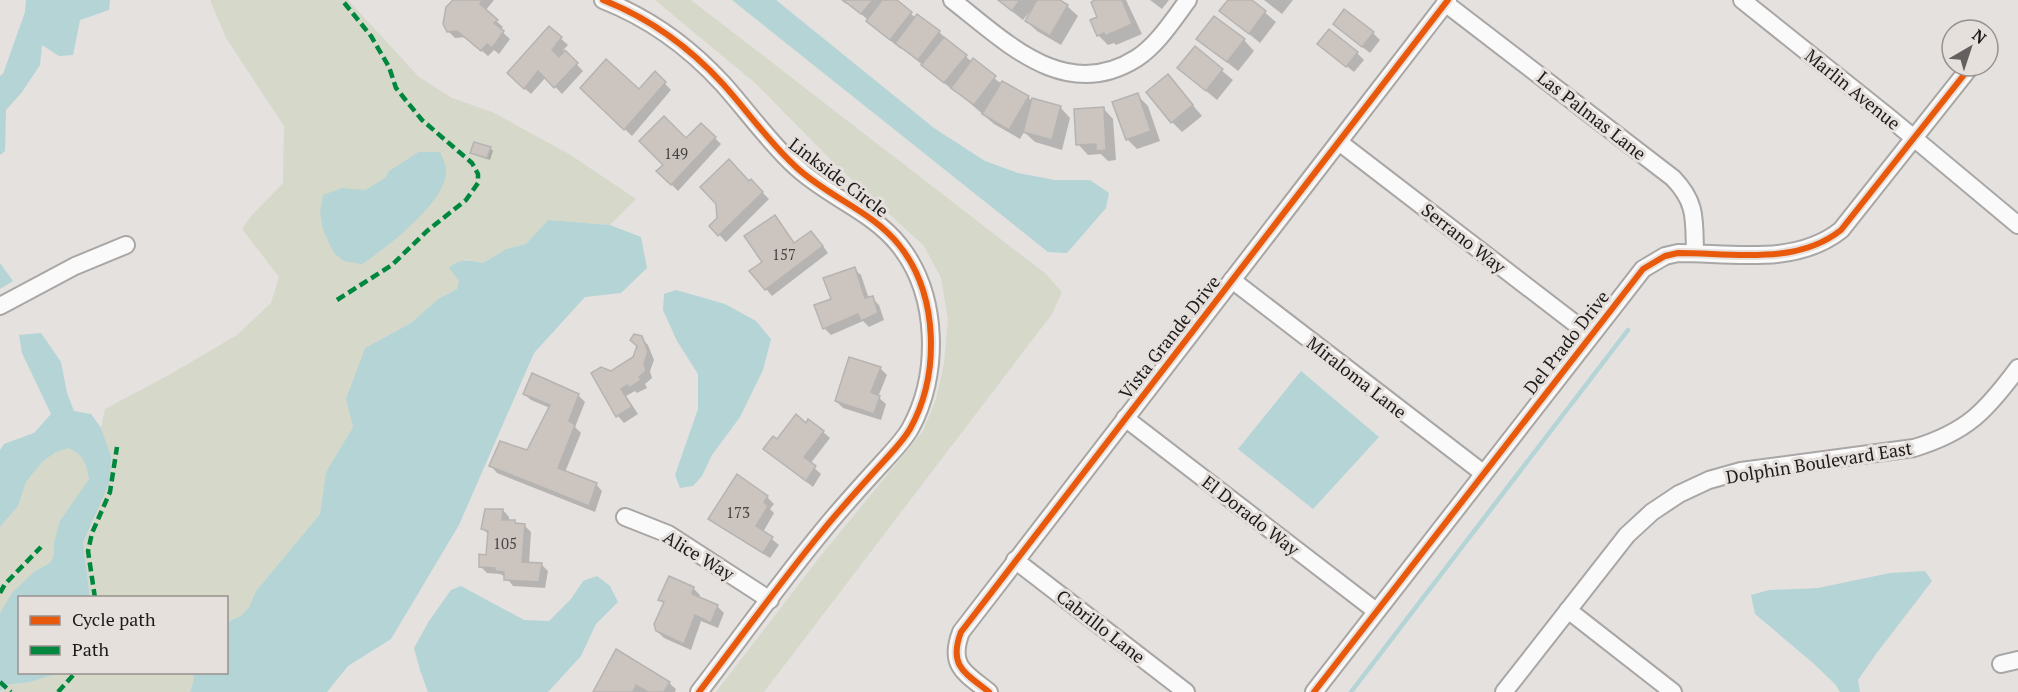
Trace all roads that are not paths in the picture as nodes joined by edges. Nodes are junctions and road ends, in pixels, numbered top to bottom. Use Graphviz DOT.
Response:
graph roads {
  1 [pos="603,0"];
  2 [pos="952,0"];
  3 [pos="1188,0"];
  4 [pos="1744,1"];
  5 [pos="1447,2"];
  6 [pos="1962,78"];
  7 [pos="1914,138"];
  8 [pos="1339,142"];
  9 [pos="2018,225"];
  10 [pos="126,245"];
  11 [pos="1695,253"];
  12 [pos="1232,280"];
  13 [pos="0,306"];
  14 [pos="1590,335"];
  15 [pos="2018,368"];
  16 [pos="1125,418"];
  17 [pos="1483,473"];
  18 [pos="625,517"];
  19 [pos="1016,560"];
  20 [pos="770,600"];
  21 [pos="1568,610"];
  22 [pos="1376,611"];
  23 [pos="2018,660"];
  24 [pos="2001,664"];
  25 [pos="699,692"];
  26 [pos="989,692"];
  27 [pos="1186,692"];
  28 [pos="1314,692"];
  29 [pos="1504,692"];
  30 [pos="1673,692"];
  1 -- 20 [label="street, Linkside Circle"];
  2 -- 3 [label="street"];
  4 -- 7 [label="street, Marlin Avenue"];
  5 -- 8 [label="street, Vista Grande Drive"];
  5 -- 11 [label="street, Las Palmas Lane"];
  6 -- 7 [label="street, Del Prado Drive"];
  7 -- 9 [label="street, Marlin Avenue"];
  7 -- 11 [label="street, Del Prado Drive"];
  8 -- 12 [label="street, Vista Grande Drive"];
  8 -- 14 [label="street, Serrano Way"];
  10 -- 13 [label="street"];
  11 -- 14 [label="street, Del Prado Drive"];
  12 -- 16 [label="street, Vista Grande Drive"];
  12 -- 17 [label="street, Miraloma Lane"];
  14 -- 17 [label="street, Del Prado Drive"];
  15 -- 21 [label="street, Dolphin Boulevard East"];
  16 -- 19 [label="street, Vista Grande Drive"];
  16 -- 22 [label="street, El Dorado Way"];
  17 -- 22 [label="street, Del Prado Drive"];
  18 -- 20 [label="street, Alice Way"];
  19 -- 26 [label="street, Vista Grande Drive"];
  19 -- 27 [label="street, Cabrillo Lane"];
  20 -- 25 [label="street, Linkside Circle"];
  21 -- 29 [label="street, Dolphin Boulevard East"];
  21 -- 30 [label="street"];
  22 -- 28 [label="street, Del Prado Drive"];
  23 -- 24 [label="street"];
}
